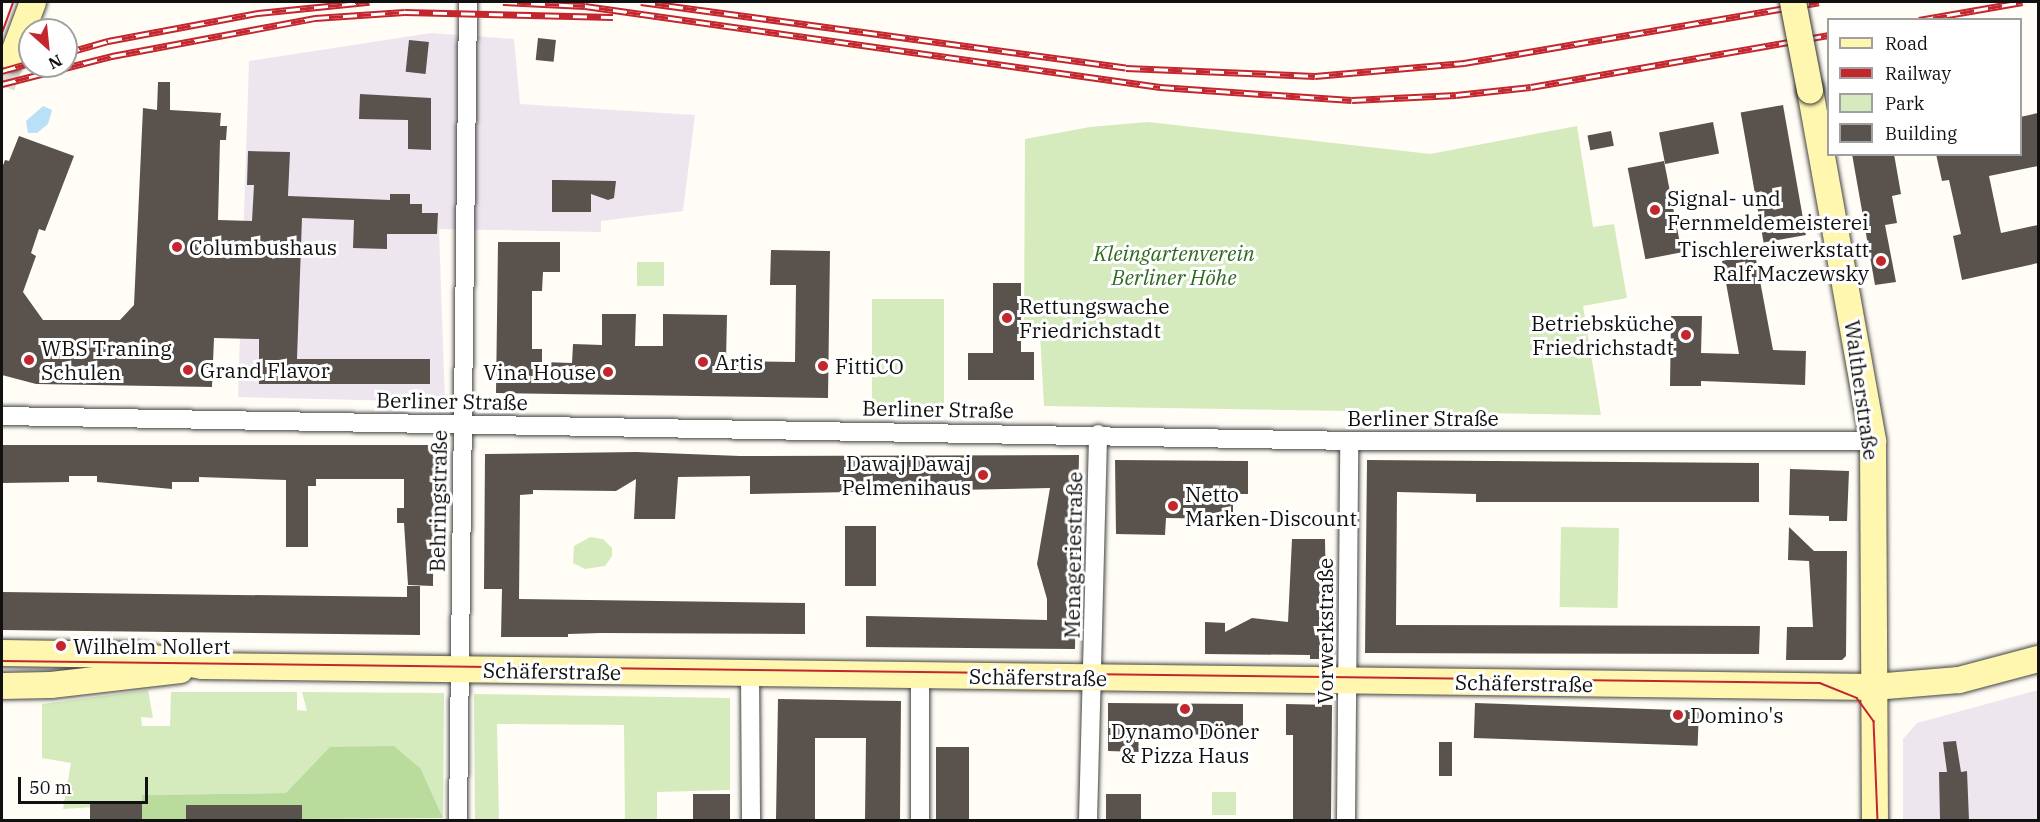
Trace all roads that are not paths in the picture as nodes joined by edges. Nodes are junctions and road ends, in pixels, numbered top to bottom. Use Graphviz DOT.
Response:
graph roads {
  1 [pos="33,2"];
  2 [pos="468,2"];
  3 [pos="1793,2"];
  4 [pos="12,58"];
  5 [pos="2,416"];
  6 [pos="461,424"];
  7 [pos="1098,434"];
  8 [pos="1349,441"];
  9 [pos="1873,441"];
  10 [pos="2,654"];
  11 [pos="2038,659"];
  12 [pos="201,666"];
  13 [pos="458,670"];
  14 [pos="750,673"];
  15 [pos="920,675"];
  16 [pos="1089,678"];
  17 [pos="1348,681"];
  18 [pos="2,686"];
  19 [pos="1874,687"];
  20 [pos="458,820"];
  21 [pos="751,820"];
  22 [pos="920,820"];
  23 [pos="1088,820"];
  24 [pos="1346,820"];
  25 [pos="1875,820"];
  1 -- 4 [label="street"];
  2 -- 6 [label="street, Behringstraße"];
  3 -- 9 [label="street, Waltherstraße, bridge"];
  5 -- 6 [label="street, Berliner Straße"];
  6 -- 7 [label="street, Berliner Straße"];
  6 -- 13 [label="street, Behringstraße"];
  7 -- 8 [label="street, Berliner Straße"];
  7 -- 16 [label="street, Menageriestraße"];
  8 -- 9 [label="street, Berliner Straße"];
  8 -- 17 [label="street, Vorwerkstraße"];
  9 -- 19 [label="street, Waltherstraße"];
  10 -- 12 [label="street, Schäferstraße"];
  11 -- 19 [label="street, Schäferstraße"];
  12 -- 13 [label="street, Schäferstraße"];
  12 -- 18 [label="street, Schäferstraße"];
  13 -- 14 [label="street, Schäferstraße"];
  13 -- 20 [label="street, Behringstraße"];
  14 -- 15 [label="street, Schäferstraße"];
  14 -- 21 [label="street"];
  15 -- 16 [label="street, Schäferstraße"];
  15 -- 22 [label="street"];
  16 -- 17 [label="street, Schäferstraße"];
  16 -- 23 [label="street, Menageriestraße"];
  17 -- 19 [label="street, Schäferstraße"];
  17 -- 24 [label="street, Vorwerkstraße"];
  19 -- 25 [label="street, Waltherstraße"];
}
